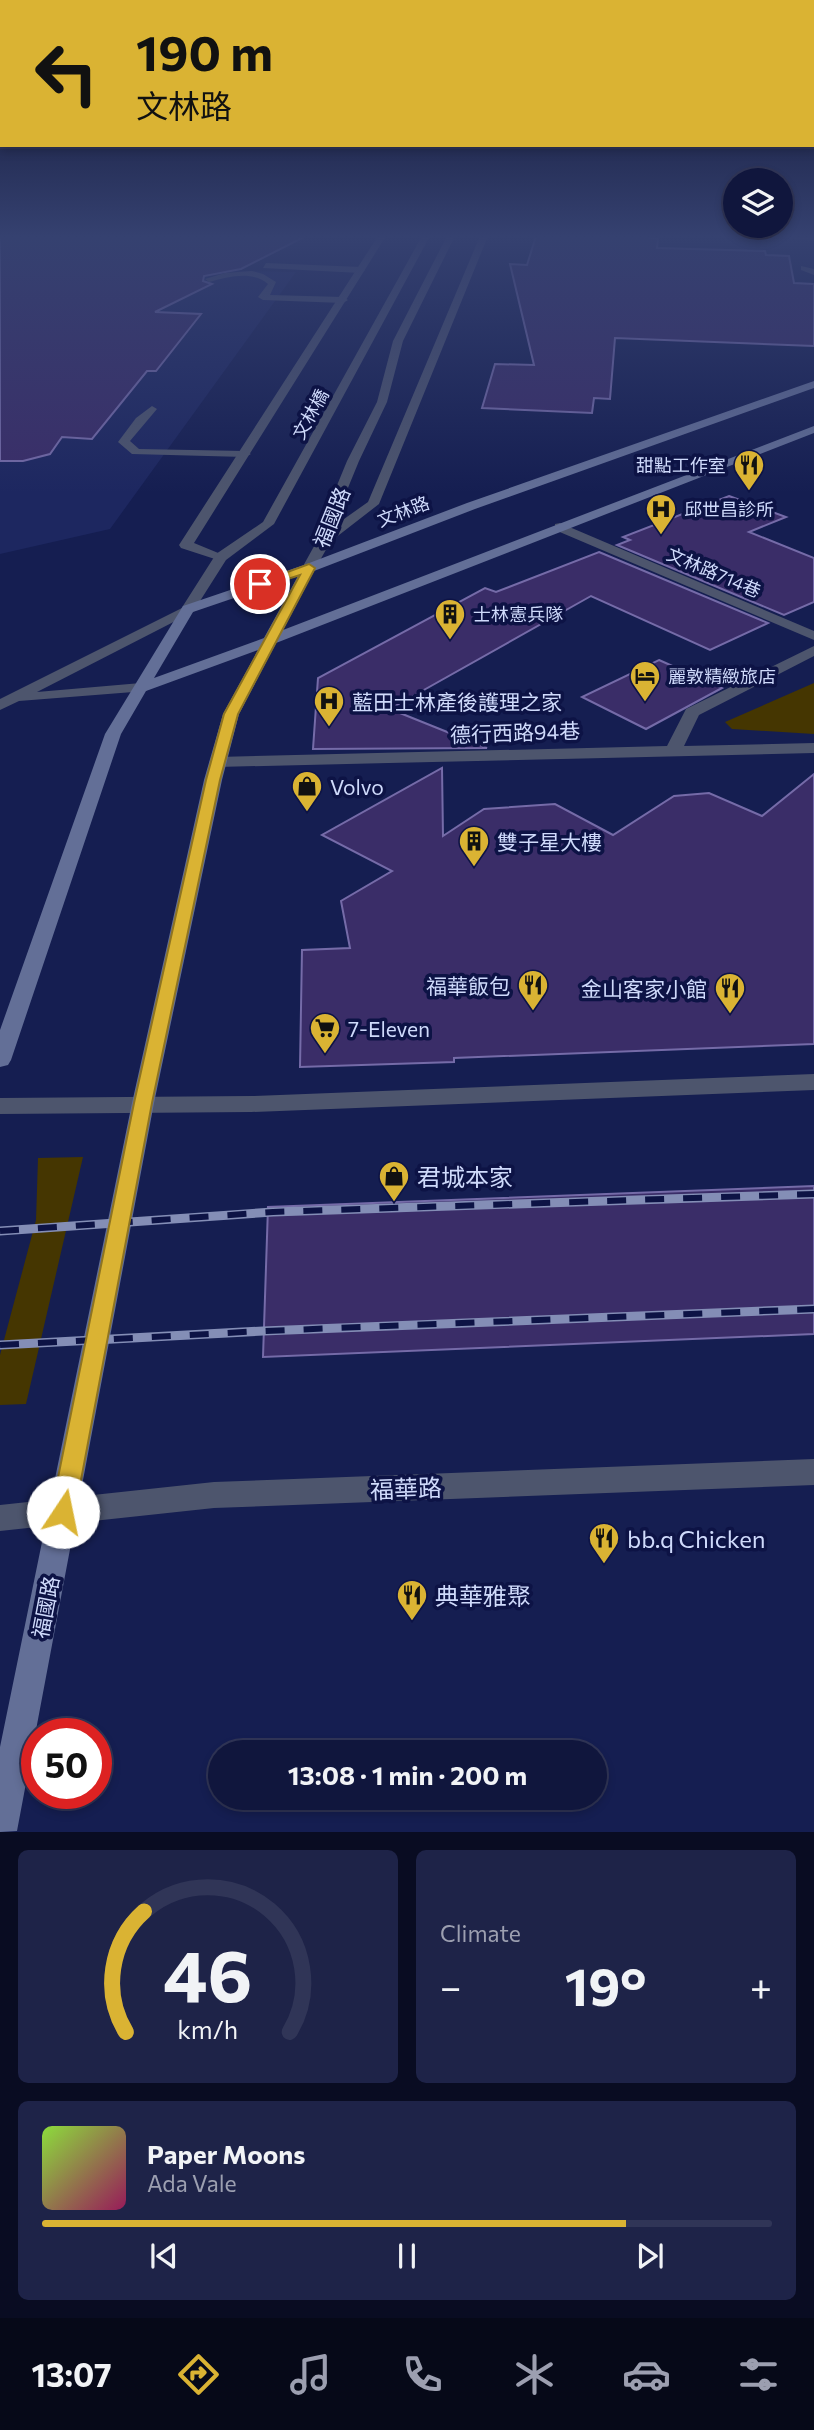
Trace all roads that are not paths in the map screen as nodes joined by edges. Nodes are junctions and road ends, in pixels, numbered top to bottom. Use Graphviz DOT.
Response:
graph roads {
  1 [pos="328,321"];
  2 [pos="379,321"];
  3 [pos="408,321"];
  4 [pos="449,321"];
  5 [pos="814,384"];
  6 [pos="152,409"];
  7 [pos="814,429"];
  8 [pos="245,454"];
  9 [pos="560,527"];
  10 [pos="325,539"];
  11 [pos="221,557"];
  12 [pos="309,568"];
  13 [pos="188,609"];
  14 [pos="814,636"];
  15 [pos="269,641"];
  16 [pos="814,650"];
  17 [pos="141,688"];
  18 [pos="0,690"];
  19 [pos="17,698"];
  20 [pos="0,705"];
  21 [pos="814,748"];
  22 [pos="674,750"];
  23 [pos="217,762"];
  24 [pos="0,1060"];
  25 [pos="814,1083"];
  26 [pos="143,1103"];
  27 [pos="0,1106"];
  28 [pos="814,1472"];
  29 [pos="63,1512"];
  30 [pos="0,1518"];
  31 [pos="0,1831"];
  1 -- 8 [label="street"];
  2 -- 11 [label="street, 文林橋"];
  3 -- 10 [label="street, 福國路"];
  4 -- 10 [label="street"];
  5 -- 12 [label="main road, 文林路"];
  6 -- 8 [label="street"];
  7 -- 9 [label="main road, 文林路"];
  8 -- 11 [label="street"];
  9 -- 14 [label="street, 文林路714巷"];
  9 -- 15 [label="main road, 文林路"];
  10 -- 12 [label="street, 福國路"];
  11 -- 13 [label="street"];
  12 -- 13 [label="main road, 文林路"];
  12 -- 15 [label="main road, 福國路"];
  13 -- 17 [label="main road"];
  13 -- 19 [label="street, 文林路"];
  15 -- 17 [label="main road, 文林路"];
  15 -- 23 [label="main road, 福國路"];
  16 -- 22 [label="street"];
  17 -- 19 [label="street, 文林路"];
  17 -- 24 [label="main road"];
  18 -- 19 [label="street"];
  19 -- 20 [label="street, 文林路"];
  21 -- 22 [label="street, 德行西路94巷"];
  22 -- 23 [label="street, 德行西路94巷"];
  23 -- 26 [label="main road, 福國路"];
  25 -- 26 [label="street"];
  26 -- 27 [label="street"];
  26 -- 29 [label="main road, 福國路"];
  28 -- 29 [label="street, 福華路"];
  29 -- 30 [label="street, 福華路"];
  29 -- 31 [label="main road, 福國路"];
}
